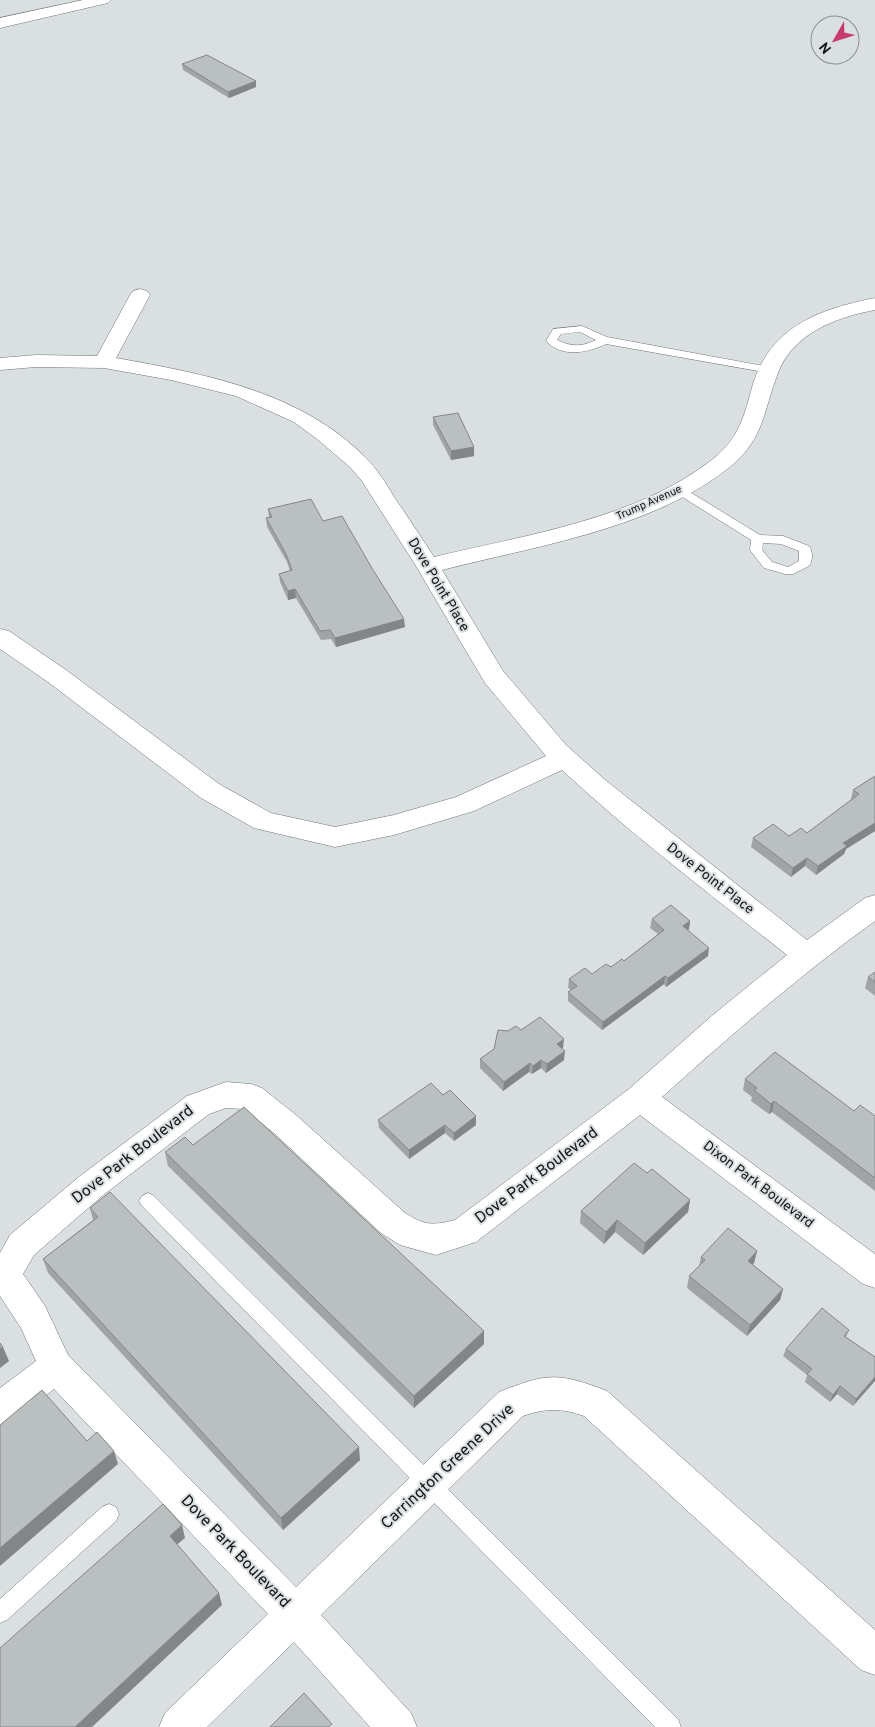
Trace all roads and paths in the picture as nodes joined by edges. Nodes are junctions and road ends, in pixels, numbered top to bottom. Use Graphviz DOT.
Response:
graph roads {
  1 [pos="103,0"];
  2 [pos="0,23"];
  3 [pos="140,295"];
  4 [pos="875,304"];
  5 [pos="604,340"];
  6 [pos="104,362"];
  7 [pos="0,364"];
  8 [pos="769,370"];
  9 [pos="680,490"];
  10 [pos="757,538"];
  11 [pos="428,566"];
  12 [pos="0,638"];
  13 [pos="565,758"];
  14 [pos="875,906"];
  15 [pos="808,955"];
  16 [pos="640,1098"];
  17 [pos="148,1201"];
  18 [pos="875,1273"];
  19 [pos="56,1366"];
  20 [pos="0,1410"];
  21 [pos="428,1484"];
  22 [pos="109,1514"];
  23 [pos="0,1613"];
  24 [pos="295,1614"];
  25 [pos="875,1656"];
  26 [pos="179,1727"];
  27 [pos="397,1727"];
  28 [pos="670,1727"];
  1 -- 2 [label="street"];
  3 -- 6 [label="street"];
  4 -- 8 [label="street, Trump Avenue"];
  5 -- 8 [label="lane"];
  6 -- 7 [label="street, Dove Point Place"];
  6 -- 11 [label="street, Dove Point Place"];
  8 -- 9 [label="street, Trump Avenue"];
  9 -- 10 [label="lane"];
  9 -- 11 [label="street, Trump Avenue"];
  11 -- 13 [label="street, Dove Point Place"];
  12 -- 13 [label="street"];
  13 -- 15 [label="street, Dove Point Place"];
  14 -- 15 [label="street, Dove Park Boulevard"];
  15 -- 16 [label="street, Dove Park Boulevard"];
  16 -- 18 [label="street, Dixon Park Boulevard"];
  16 -- 19 [label="street, Dove Park Boulevard"];
  17 -- 21 [label="lane"];
  19 -- 20 [label="street"];
  19 -- 24 [label="street, Dove Park Boulevard"];
  21 -- 24 [label="street, Carrington Greene Drive"];
  21 -- 25 [label="street, Carrington Greene Drive"];
  21 -- 28 [label="lane"];
  22 -- 23 [label="lane"];
  24 -- 26 [label="street, Carrington Greene Drive"];
  24 -- 27 [label="street, Dove Park Boulevard"];
}
